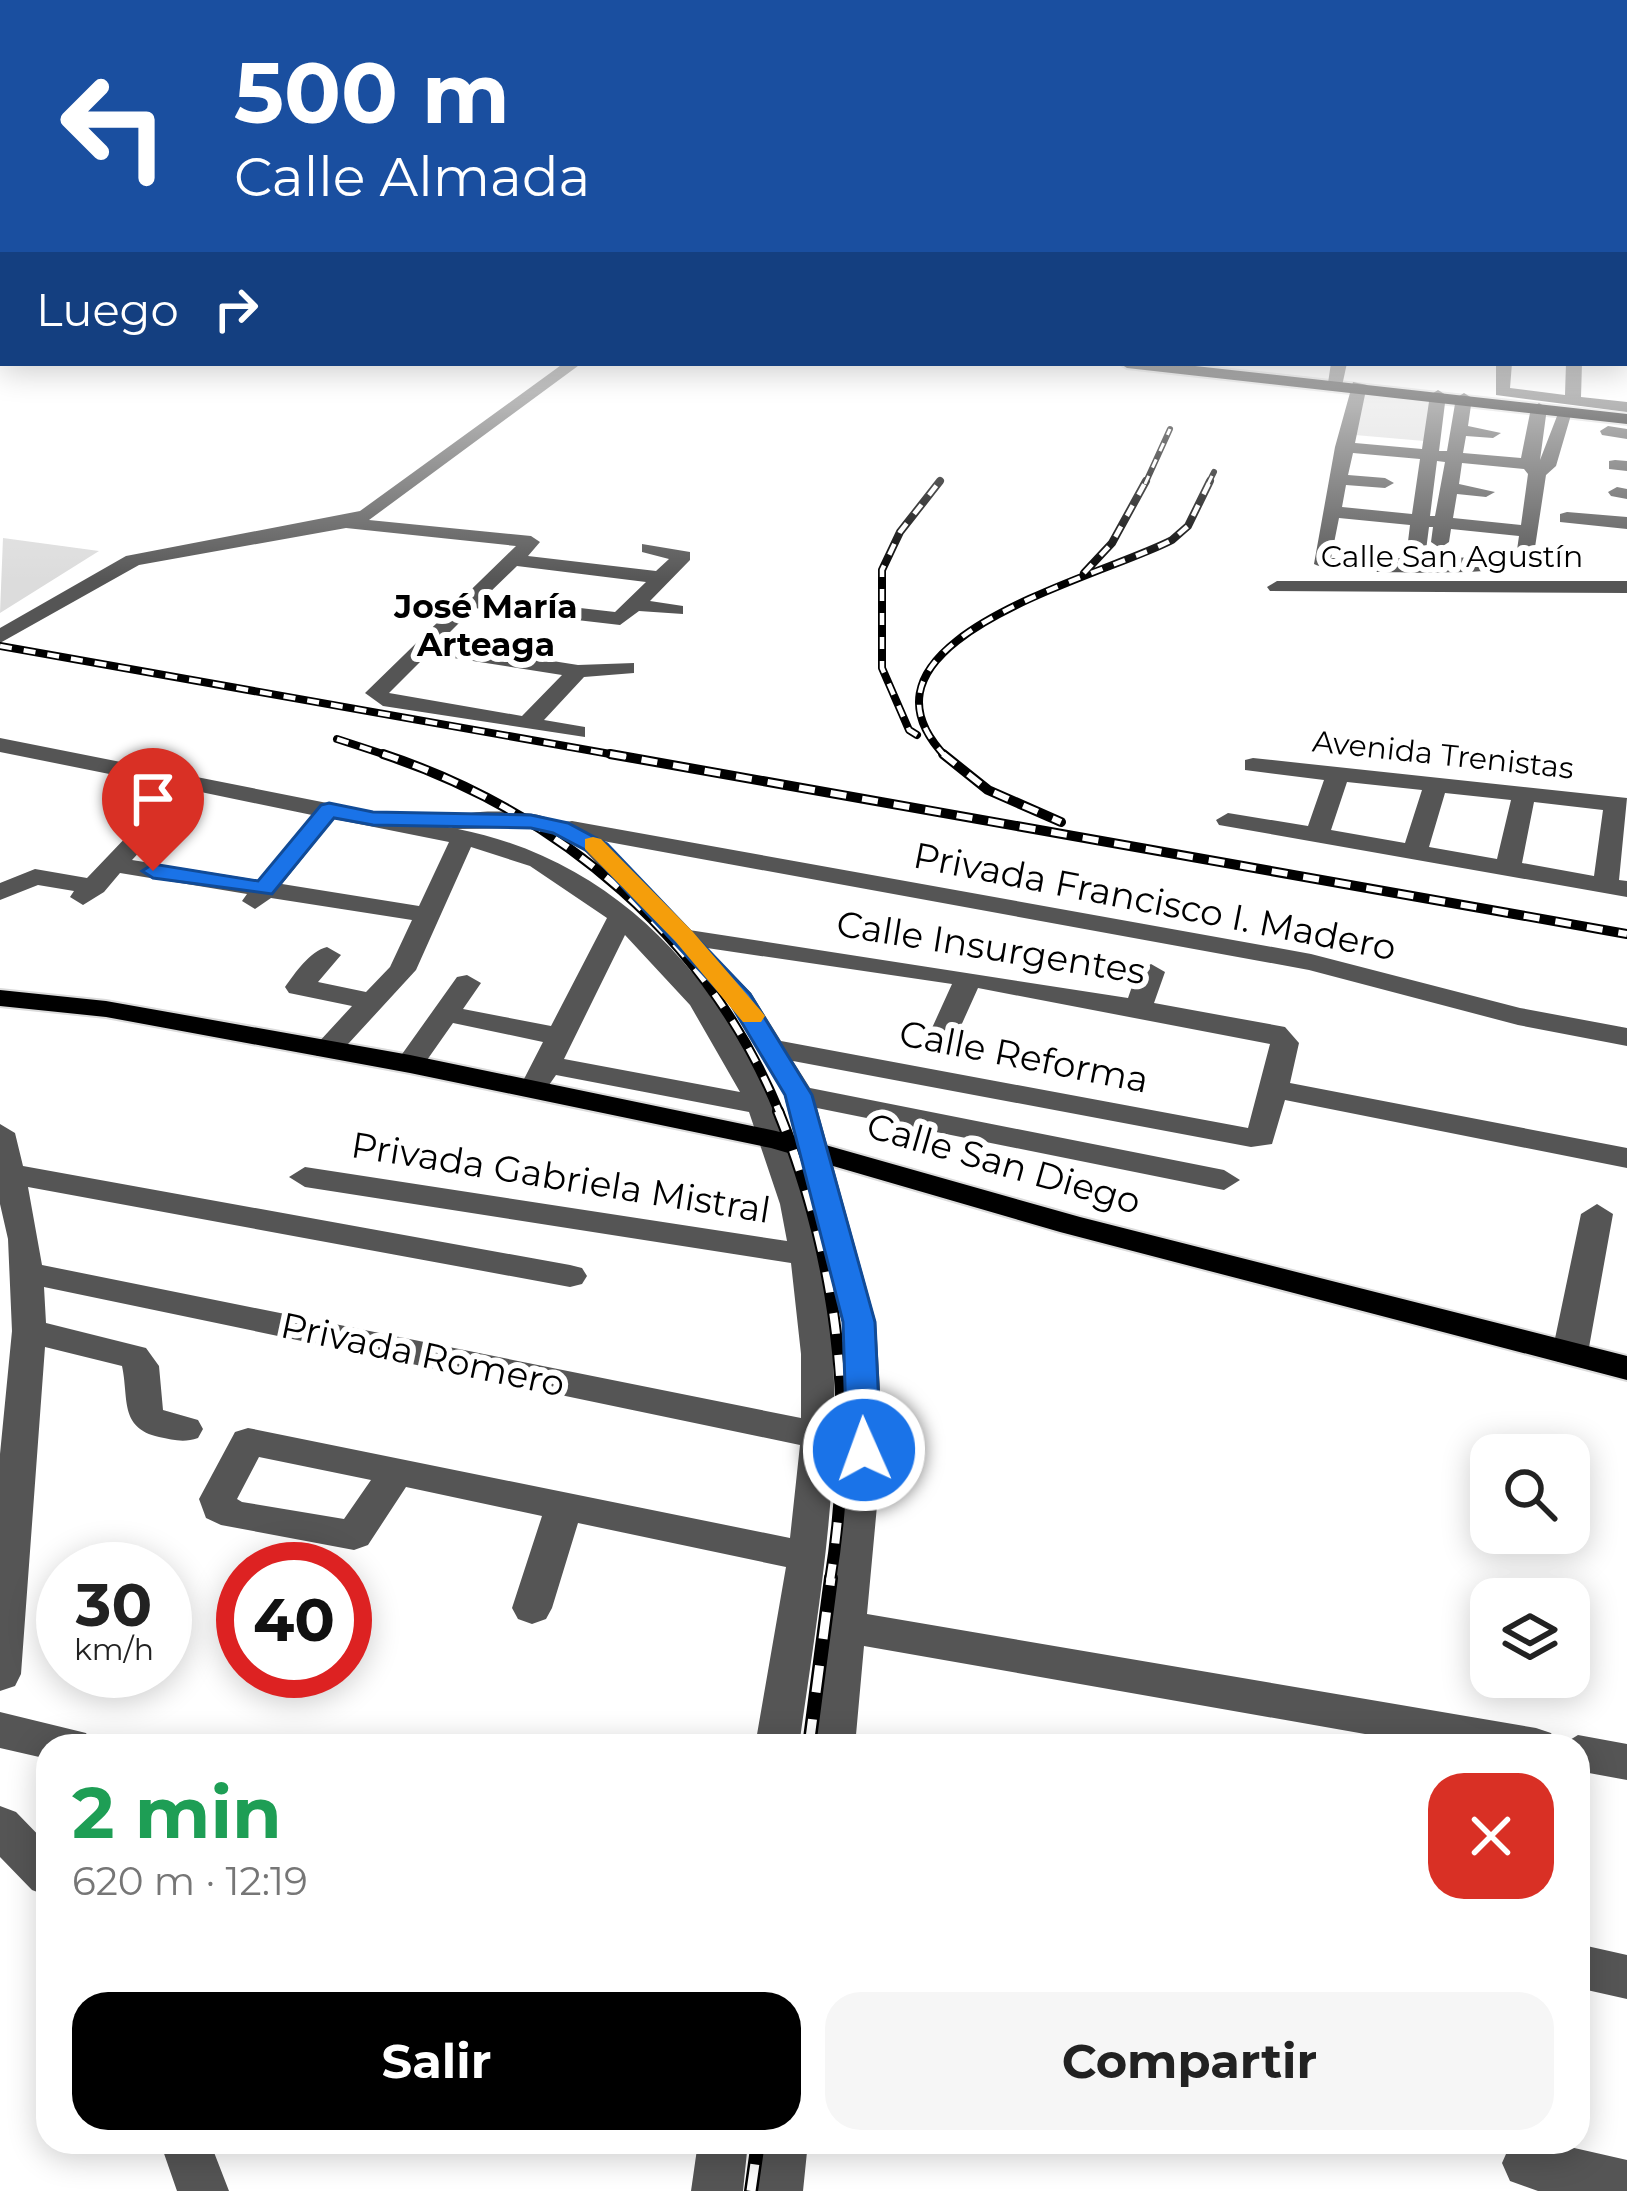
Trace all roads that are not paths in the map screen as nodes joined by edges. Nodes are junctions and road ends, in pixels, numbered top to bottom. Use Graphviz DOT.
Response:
graph roads {
  1 [pos="556,376"];
  2 [pos="1266,376"];
  3 [pos="1345,376"];
  4 [pos="1350,376"];
  5 [pos="1503,376"];
  6 [pos="1573,376"];
  7 [pos="1348,384"];
  8 [pos="1438,395"];
  9 [pos="1465,398"];
  10 [pos="1570,406"];
  11 [pos="1627,407"];
  12 [pos="1539,408"];
  13 [pos="1627,418"];
  14 [pos="1458,430"];
  15 [pos="1494,433"];
  16 [pos="1345,447"];
  17 [pos="1428,455"];
  18 [pos="1451,457"];
  19 [pos="1538,468"];
  20 [pos="1339,479"];
  21 [pos="1385,485"];
  22 [pos="1447,488"];
  23 [pos="1486,492"];
  24 [pos="1332,512"];
  25 [pos="1567,518"];
  26 [pos="1420,520"];
  27 [pos="1442,522"];
  28 [pos="345,523"];
  29 [pos="1627,523"];
  30 [pos="1529,531"];
  31 [pos="1480,543"];
  32 [pos="649,548"];
  33 [pos="513,549"];
  34 [pos="1414,566"];
  35 [pos="1437,566"];
  36 [pos="1476,566"];
  37 [pos="662,578"];
  38 [pos="1277,587"];
  39 [pos="1627,587"];
  40 [pos="472,602"];
  41 [pos="636,605"];
  42 [pos="676,610"];
  43 [pos="0,638"];
  44 [pos="424,647"];
  45 [pos="626,668"];
  46 [pos="578,671"];
  47 [pos="528,723"];
  48 [pos="577,733"];
  49 [pos="0,745"];
  50 [pos="1338,774"];
  51 [pos="191,783"];
  52 [pos="1436,784"];
  53 [pos="1524,794"];
  54 [pos="1621,804"];
  55 [pos="329,810"];
  56 [pos="373,819"];
  57 [pos="560,828"];
  58 [pos="1317,835"];
  59 [pos="464,838"];
  60 [pos="667,844"];
  61 [pos="1415,852"];
  62 [pos="117,865"];
  63 [pos="1508,868"];
  64 [pos="623,877"];
  65 [pos="1617,887"];
  66 [pos="0,892"];
  67 [pos="259,895"];
  68 [pos="427,915"];
  69 [pos="621,916"];
  70 [pos="685,937"];
  71 [pos="327,955"];
  72 [pos="1151,972"];
  73 [pos="969,978"];
  74 [pos="467,983"];
  75 [pos="0,998"];
  76 [pos="374,1002"];
  77 [pos="1139,1006"];
  78 [pos="448,1014"];
  79 [pos="946,1028"];
  80 [pos="563,1036"];
  81 [pos="1627,1036"];
  82 [pos="772,1048"];
  83 [pos="327,1050"];
  84 [pos="410,1064"];
  85 [pos="540,1077"];
  86 [pos="1275,1089"];
  87 [pos="799,1095"];
  88 [pos="760,1105"];
  89 [pos="0,1133"];
  90 [pos="776,1140"];
  91 [pos="816,1151"];
  92 [pos="1627,1158"];
  93 [pos="12,1174"];
  94 [pos="305,1177"];
  95 [pos="1224,1180"];
  96 [pos="1597,1214"];
  97 [pos="18,1249"];
  98 [pos="804,1254"];
  99 [pos="570,1276"];
  100 [pos="29,1330"];
  101 [pos="1570,1353"];
  102 [pos="1627,1368"];
  103 [pos="185,1429"];
  104 [pos="818,1435"];
  105 [pos="396,1472"];
  106 [pos="563,1508"];
  107 [pos="806,1556"];
  108 [pos="532,1608"];
  109 [pos="849,1627"];
  110 [pos="0,1673"];
  111 [pos="0,1730"];
  112 [pos="779,1734"];
  113 [pos="835,1734"];
  114 [pos="1467,1734"];
  115 [pos="36,1738"];
  116 [pos="1590,1755"];
  117 [pos="1627,1762"];
  118 [pos="0,1826"];
  119 [pos="36,1864"];
  120 [pos="1590,1968"];
  121 [pos="1627,1976"];
  122 [pos="189,2154"];
  123 [pos="722,2154"];
  124 [pos="781,2154"];
  125 [pos="1528,2163"];
  126 [pos="1627,2186"];
  127 [pos="203,2191"];
  128 [pos="717,2191"];
  129 [pos="776,2191"];
  1 -- 28 [label="street"];
  2 -- 7 [label="main road"];
  3 -- 7 [label="street"];
  4 -- 7 [label="street"];
  5 -- 10 [label="street"];
  6 -- 10 [label="street"];
  7 -- 8 [label="main road"];
  7 -- 16 [label="street"];
  8 -- 9 [label="main road"];
  8 -- 17 [label="street"];
  9 -- 12 [label="main road"];
  9 -- 14 [label="street"];
  10 -- 11 [label="street"];
  10 -- 12 [label="main road"];
  10 -- 13 [label="main road"];
  10 -- 19 [label="street"];
  12 -- 19 [label="street"];
  14 -- 15 [label="street"];
  14 -- 18 [label="street"];
  16 -- 17 [label="street"];
  16 -- 20 [label="street"];
  17 -- 18 [label="street"];
  17 -- 26 [label="street"];
  18 -- 19 [label="street"];
  18 -- 22 [label="street"];
  19 -- 30 [label="street"];
  20 -- 21 [label="street"];
  20 -- 24 [label="street"];
  22 -- 23 [label="street"];
  22 -- 27 [label="street"];
  24 -- 26 [label="street"];
  24 -- 34 [label="street"];
  25 -- 29 [label="street"];
  26 -- 27 [label="street"];
  26 -- 34 [label="street"];
  27 -- 30 [label="street"];
  27 -- 35 [label="street"];
  28 -- 33 [label="street"];
  28 -- 43 [label="street"];
  30 -- 36 [label="street"];
  31 -- 36 [label="street"];
  32 -- 37 [label="street"];
  33 -- 37 [label="street"];
  33 -- 40 [label="street"];
  34 -- 35 [label="street"];
  35 -- 36 [label="street"];
  37 -- 41 [label="street"];
  38 -- 39 [label="street, Calle San Agustín"];
  40 -- 41 [label="street"];
  40 -- 44 [label="street"];
  41 -- 42 [label="street"];
  44 -- 46 [label="street"];
  44 -- 47 [label="street"];
  45 -- 46 [label="street"];
  46 -- 47 [label="street"];
  47 -- 48 [label="street"];
  49 -- 51 [label="street"];
  50 -- 52 [label="street, Avenida Trenistas"];
  50 -- 58 [label="street"];
  50 -- 58 [label="street, Avenida Trenistas"];
  51 -- 55 [label="street"];
  51 -- 62 [label="street"];
  52 -- 53 [label="street, Avenida Trenistas"];
  52 -- 61 [label="street"];
  53 -- 54 [label="street, Avenida Trenistas"];
  53 -- 63 [label="street"];
  54 -- 65 [label="street"];
  55 -- 56 [label="street"];
  55 -- 67 [label="street"];
  56 -- 57 [label="street, Privada Francisco I. Madero"];
  56 -- 59 [label="street"];
  57 -- 60 [label="street, Privada Francisco I. Madero"];
  57 -- 64 [label="street"];
  58 -- 61 [label="street"];
  59 -- 68 [label="street"];
  59 -- 69 [label="street"];
  60 -- 64 [label="street"];
  60 -- 81 [label="street, Privada Francisco I. Madero"];
  61 -- 63 [label="street"];
  62 -- 66 [label="street"];
  62 -- 67 [label="street"];
  63 -- 65 [label="street"];
  64 -- 70 [label="street"];
  67 -- 68 [label="street"];
  68 -- 76 [label="street"];
  69 -- 80 [label="street"];
  69 -- 88 [label="street"];
  70 -- 73 [label="street, Calle Insurgentes"];
  70 -- 82 [label="street"];
  71 -- 76 [label="street"];
  72 -- 77 [label="street, Privada Francisco I. Madero"];
  73 -- 77 [label="street, Calle Insurgentes"];
  73 -- 79 [label="street"];
  74 -- 78 [label="street"];
  75 -- 83 [label="main road, Calle San Diego"];
  76 -- 83 [label="street"];
  77 -- 86 [label="street, Calle Insurgentes"];
  78 -- 80 [label="street"];
  78 -- 84 [label="street"];
  80 -- 85 [label="street"];
  82 -- 86 [label="street, Calle Reforma"];
  82 -- 87 [label="street"];
  83 -- 84 [label="main road, Calle San Diego"];
  84 -- 85 [label="main road, Calle San Diego"];
  85 -- 88 [label="street"];
  85 -- 90 [label="main road, Calle San Diego"];
  86 -- 92 [label="street"];
  87 -- 91 [label="street"];
  87 -- 95 [label="street"];
  88 -- 90 [label="street"];
  89 -- 93 [label="street"];
  90 -- 91 [label="main road, Calle San Diego"];
  90 -- 98 [label="street"];
  91 -- 101 [label="main road, Calle San Diego"];
  91 -- 109 [label="street"];
  93 -- 97 [label="street"];
  93 -- 99 [label="street"];
  94 -- 98 [label="street, Privada Gabriela Mistral"];
  96 -- 101 [label="street"];
  97 -- 100 [label="street"];
  97 -- 104 [label="street, Privada Romero"];
  98 -- 104 [label="street"];
  100 -- 103 [label="street"];
  100 -- 110 [label="street"];
  101 -- 102 [label="main road, Calle San Diego"];
  104 -- 107 [label="street"];
  105 -- 106 [label="street"];
  106 -- 107 [label="street"];
  106 -- 108 [label="street"];
  107 -- 112 [label="street"];
  109 -- 113 [label="street"];
  109 -- 114 [label="street"];
  111 -- 115 [label="street"];
  116 -- 117 [label="street"];
  118 -- 119 [label="street"];
  120 -- 121 [label="street"];
  122 -- 127 [label="street"];
  123 -- 128 [label="street"];
  124 -- 129 [label="street"];
  125 -- 126 [label="street"];
}
